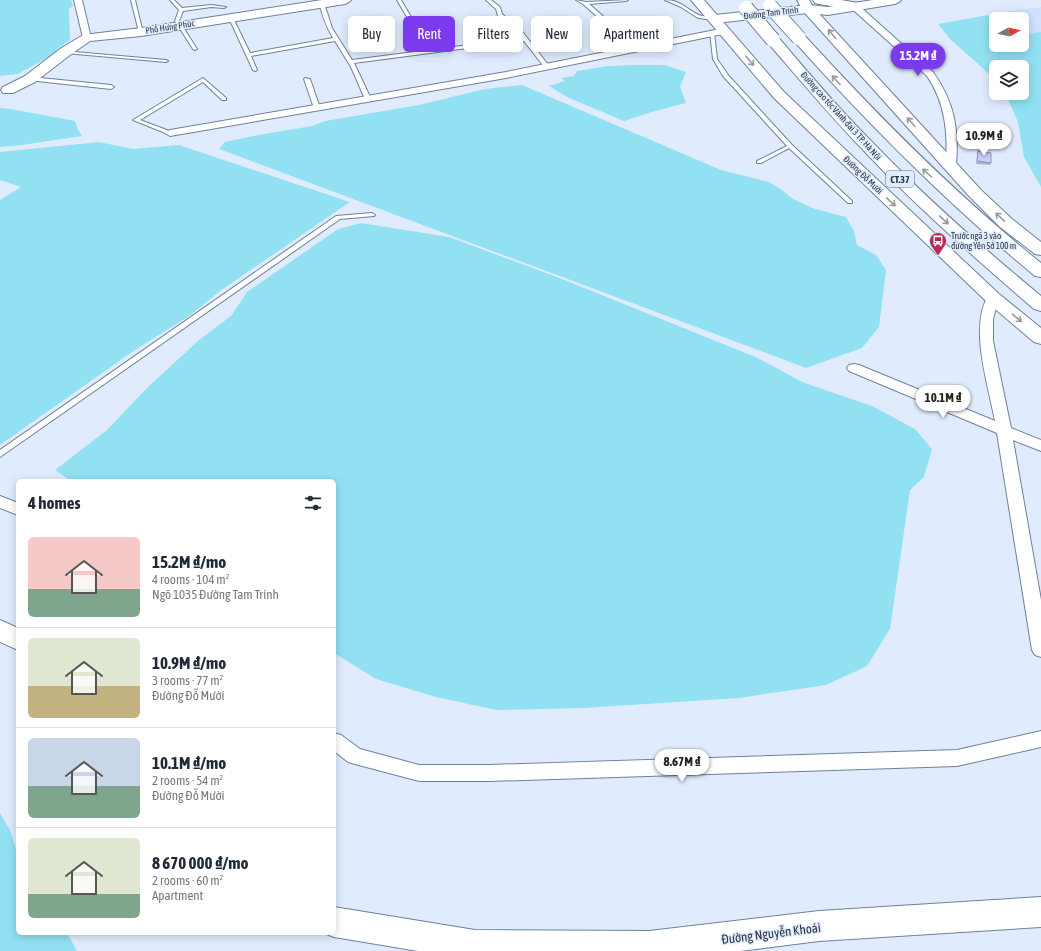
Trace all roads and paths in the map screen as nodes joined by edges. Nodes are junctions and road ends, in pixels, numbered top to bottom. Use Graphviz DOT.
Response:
graph roads {
  1 [pos="78,0"];
  2 [pos="133,0"];
  3 [pos="172,0"];
  4 [pos="345,0"];
  5 [pos="399,0"];
  6 [pos="488,0"];
  7 [pos="578,0"];
  8 [pos="626,0"];
  9 [pos="667,0"];
  10 [pos="697,0"];
  11 [pos="819,0"];
  12 [pos="895,0"];
  13 [pos="585,3"];
  14 [pos="768,3"];
  15 [pos="322,4"];
  16 [pos="743,4"];
  17 [pos="854,6"];
  18 [pos="224,7"];
  19 [pos="181,10"];
  20 [pos="408,16"];
  21 [pos="600,16"];
  22 [pos="809,17"];
  23 [pos="230,18"];
  24 [pos="181,26"];
  25 [pos="727,28"];
  26 [pos="141,32"];
  27 [pos="87,38"];
  28 [pos="336,39"];
  29 [pos="526,39"];
  30 [pos="673,41"];
  31 [pos="195,49"];
  32 [pos="65,52"];
  33 [pos="622,52"];
  34 [pos="248,55"];
  35 [pos="166,61"];
  36 [pos="351,62"];
  37 [pos="547,67"];
  38 [pos="255,70"];
  39 [pos="30,78"];
  40 [pos="307,79"];
  41 [pos="111,86"];
  42 [pos="4,89"];
  43 [pos="224,99"];
  44 [pos="368,99"];
  45 [pos="317,108"];
  46 [pos="170,132"];
  47 [pos="790,146"];
  48 [pos="759,162"];
  49 [pos="951,167"];
  50 [pos="850,202"];
  51 [pos="372,215"];
  52 [pos="1041,250"];
  53 [pos="1041,272"];
  54 [pos="993,298"];
  55 [pos="1041,305"];
  56 [pos="1041,338"];
  57 [pos="854,368"];
  58 [pos="1004,430"];
  59 [pos="1041,446"];
  60 [pos="0,454"];
  61 [pos="0,501"];
  62 [pos="16,509"];
  63 [pos="1039,629"];
  64 [pos="0,630"];
  65 [pos="16,639"];
  66 [pos="1041,650"];
  67 [pos="1041,739"];
  68 [pos="336,742"];
  69 [pos="1041,912"];
  70 [pos="336,922"];
  1 -- 27 [label="street"];
  2 -- 26 [label="lane"];
  3 -- 19 [label="lane"];
  4 -- 15 [label="street, Phố Hưng Phúc"];
  5 -- 20 [label="lane"];
  6 -- 29 [label="lane"];
  7 -- 13 [label="lane"];
  8 -- 13 [label="lane"];
  9 -- 25 [label="lane"];
  10 -- 25 [label="main road, Đường Đỗ Mười"];
  11 -- 17 [label="main road"];
  12 -- 17 [label="street, Đường Tam Trinh"];
  13 -- 21 [label="lane"];
  14 -- 22 [label="main road, Đường cao tốc Vành đai 3 TP. Hà Nội / CT.37, bridge"];
  15 -- 23 [label="street, Phố Hưng Phúc"];
  15 -- 28 [label="lane"];
  16 -- 55 [label="main road, Đường cao tốc Vành đai 3 TP. Hà Nội / CT.37, one-way, bridge"];
  17 -- 22 [label="street, Đường Tam Trinh"];
  17 -- 49 [label="street"];
  18 -- 19 [label="lane"];
  19 -- 24 [label="lane"];
  22 -- 25 [label="street, Đường Tam Trinh"];
  22 -- 25 [label="street, Đường Tam Trinh"];
  49 -- 22 [label="main road, one-way"];
  53 -- 22 [label="main road, Đường cao tốc Vành đai 3 TP. Hà Nội / CT.37, one-way"];
  23 -- 24 [label="street, Phố Hưng Phúc"];
  23 -- 34 [label="lane"];
  24 -- 26 [label="street, Phố Hưng Phúc"];
  24 -- 31 [label="lane"];
  25 -- 30 [label="street"];
  25 -- 47 [label="lane"];
  25 -- 54 [label="main road, Đường Đỗ Mười, one-way"];
  26 -- 27 [label="street, Phố Hưng Phúc"];
  27 -- 32 [label="street, Phố Hưng Phúc"];
  28 -- 34 [label="lane"];
  28 -- 36 [label="lane"];
  29 -- 36 [label="lane"];
  29 -- 37 [label="lane"];
  32 -- 35 [label="lane"];
  32 -- 39 [label="street, Phố Hưng Phúc"];
  33 -- 37 [label="street"];
  34 -- 38 [label="lane"];
  36 -- 44 [label="lane"];
  37 -- 44 [label="street"];
  39 -- 41 [label="lane"];
  39 -- 42 [label="street, Phố Hưng Phúc"];
  40 -- 45 [label="lane"];
  43 -- 46 [label="lane"];
  44 -- 45 [label="street"];
  45 -- 46 [label="street"];
  47 -- 48 [label="lane"];
  47 -- 50 [label="lane"];
  52 -- 49 [label="main road, one-way"];
  51 -- 60 [label="lane"];
  54 -- 56 [label="main road, Đường Đỗ Mười, one-way"];
  54 -- 58 [label="street"];
  57 -- 58 [label="street"];
  58 -- 59 [label="street"];
  58 -- 63 [label="street"];
  61 -- 62 [label="street"];
  63 -- 66 [label="street"];
  64 -- 65 [label="main road"];
  67 -- 68 [label="street"];
  69 -- 70 [label="main road, Đường Nguyễn Khoái"];
}
